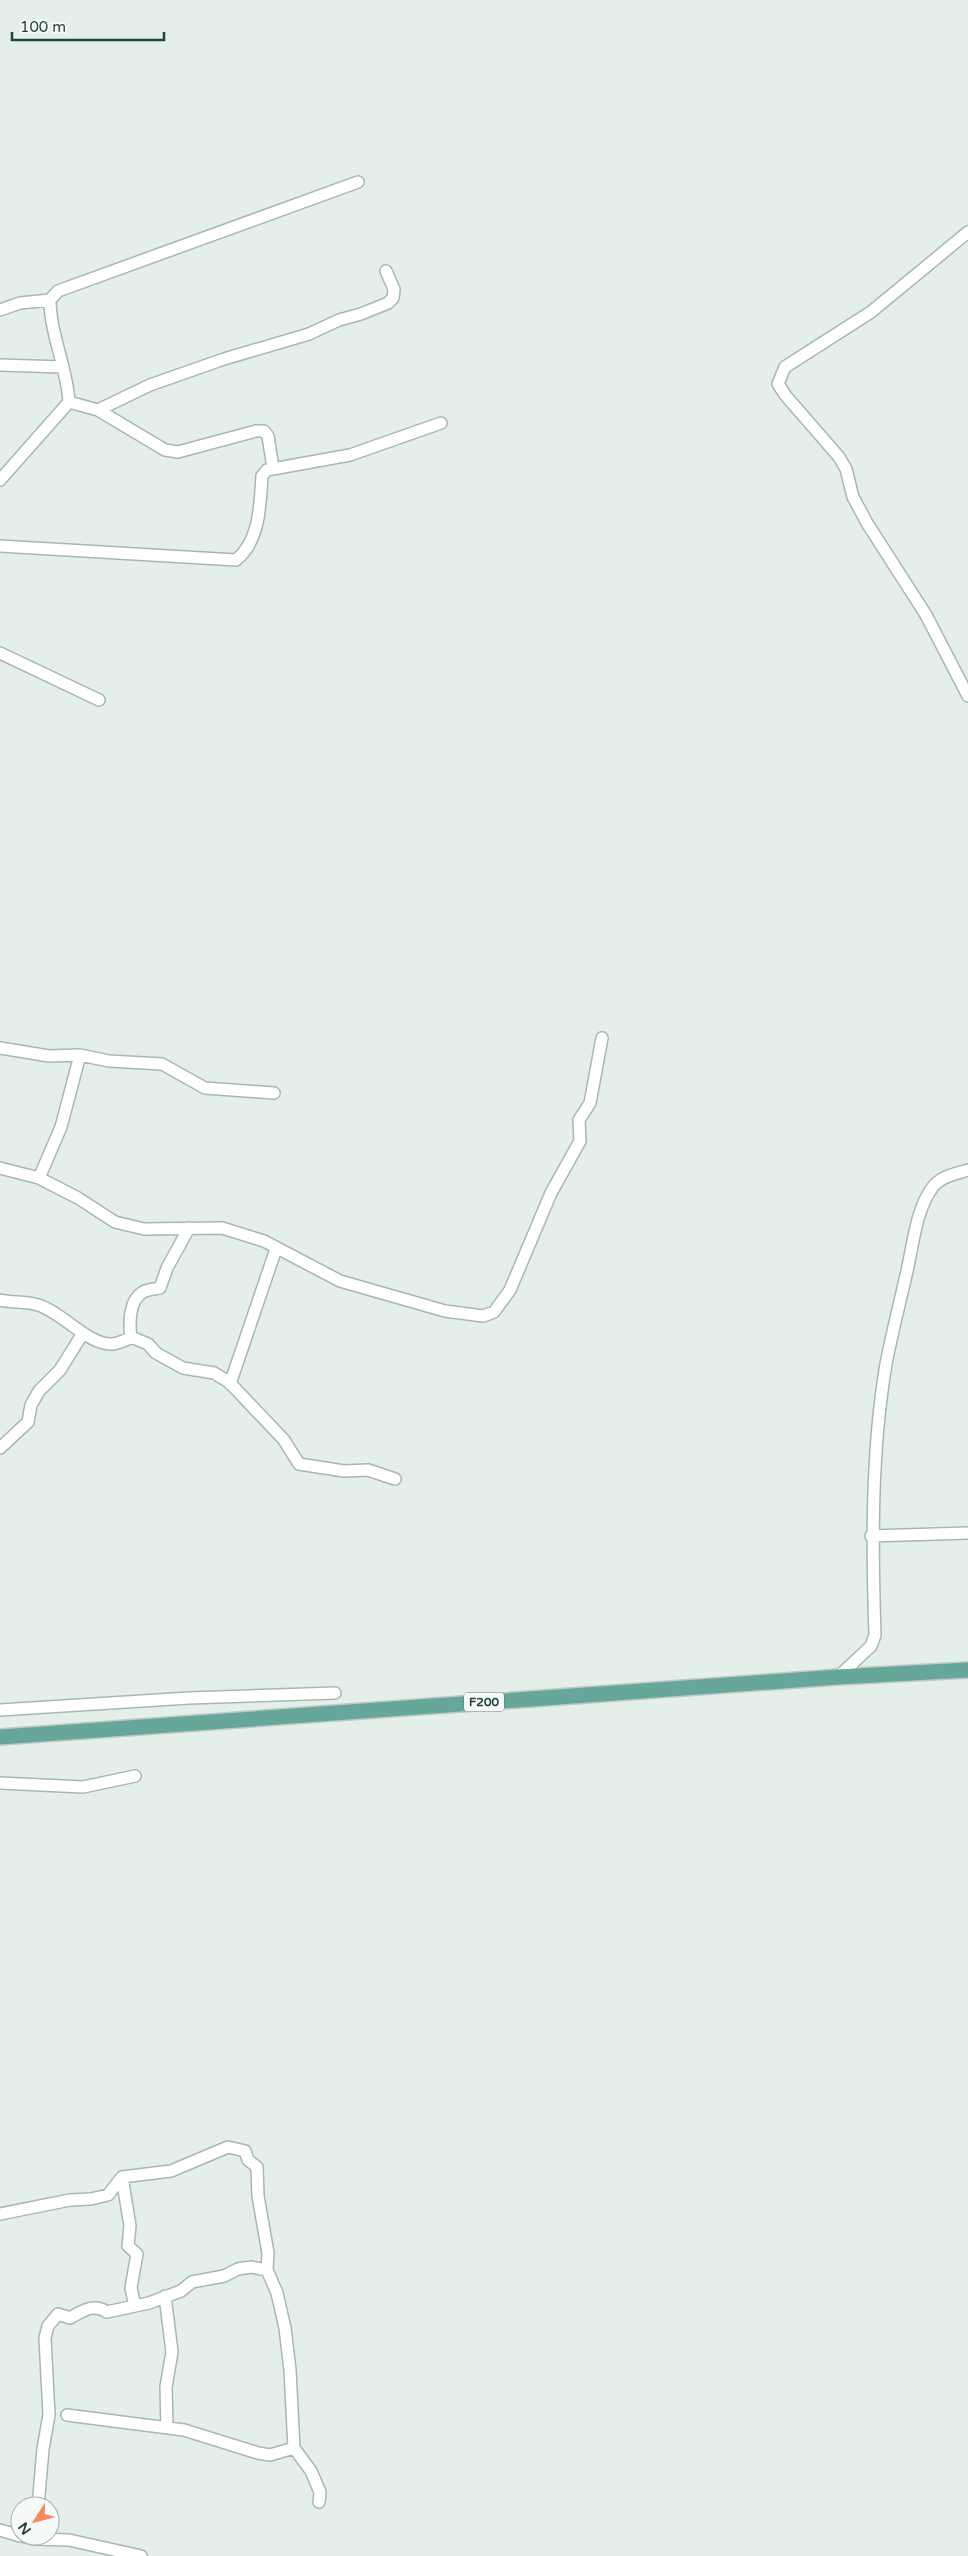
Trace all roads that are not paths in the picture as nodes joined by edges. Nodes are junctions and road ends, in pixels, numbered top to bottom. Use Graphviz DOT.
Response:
graph roads {
  1 [pos="358,182"];
  2 [pos="968,232"];
  3 [pos="386,271"];
  4 [pos="50,300"];
  5 [pos="0,310"];
  6 [pos="0,365"];
  7 [pos="64,367"];
  8 [pos="69,402"];
  9 [pos="98,410"];
  10 [pos="441,423"];
  11 [pos="273,468"];
  12 [pos="0,480"];
  13 [pos="0,546"];
  14 [pos="0,653"];
  15 [pos="968,696"];
  16 [pos="99,700"];
  17 [pos="602,1038"];
  18 [pos="0,1048"];
  19 [pos="80,1056"];
  20 [pos="274,1093"];
  21 [pos="0,1168"];
  22 [pos="968,1170"];
  23 [pos="39,1178"];
  24 [pos="189,1228"];
  25 [pos="276,1249"];
  26 [pos="0,1300"];
  27 [pos="83,1333"];
  28 [pos="131,1337"];
  29 [pos="230,1384"];
  30 [pos="0,1448"];
  31 [pos="395,1479"];
  32 [pos="968,1532"];
  33 [pos="871,1536"];
  34 [pos="968,1670"];
  35 [pos="838,1677"];
  36 [pos="335,1693"];
  37 [pos="0,1710"];
  38 [pos="0,1737"];
  39 [pos="135,1776"];
  40 [pos="0,1783"];
  41 [pos="122,2177"];
  42 [pos="0,2214"];
  43 [pos="267,2270"];
  44 [pos="165,2296"];
  45 [pos="134,2306"];
  46 [pos="67,2415"];
  47 [pos="167,2427"];
  48 [pos="294,2448"];
  49 [pos="39,2496"];
  50 [pos="319,2502"];
  51 [pos="60,2539"];
  52 [pos="141,2556"];
  1 -- 4 [label="street"];
  2 -- 15 [label="street"];
  3 -- 9 [label="street"];
  4 -- 5 [label="street"];
  4 -- 7 [label="street"];
  6 -- 7 [label="street"];
  7 -- 8 [label="street"];
  8 -- 9 [label="street"];
  8 -- 12 [label="street"];
  9 -- 11 [label="street"];
  10 -- 11 [label="street"];
  11 -- 13 [label="street"];
  14 -- 16 [label="street"];
  17 -- 25 [label="street"];
  18 -- 19 [label="street"];
  19 -- 20 [label="street"];
  19 -- 23 [label="street"];
  21 -- 23 [label="street"];
  22 -- 33 [label="street"];
  23 -- 24 [label="street"];
  24 -- 25 [label="street"];
  24 -- 28 [label="street"];
  25 -- 29 [label="street"];
  26 -- 27 [label="street"];
  27 -- 28 [label="street"];
  27 -- 30 [label="street"];
  28 -- 29 [label="street"];
  29 -- 31 [label="street"];
  32 -- 33 [label="street"];
  33 -- 35 [label="street"];
  34 -- 35 [label="main road, F200"];
  35 -- 38 [label="main road, F200"];
  36 -- 37 [label="street"];
  39 -- 40 [label="street"];
  41 -- 42 [label="street"];
  41 -- 43 [label="street"];
  41 -- 45 [label="street"];
  43 -- 44 [label="street"];
  43 -- 48 [label="street"];
  44 -- 45 [label="street"];
  44 -- 47 [label="street"];
  45 -- 49 [label="street"];
  46 -- 47 [label="street"];
  47 -- 48 [label="street"];
  48 -- 50 [label="street"];
  51 -- 52 [label="street"];
}
